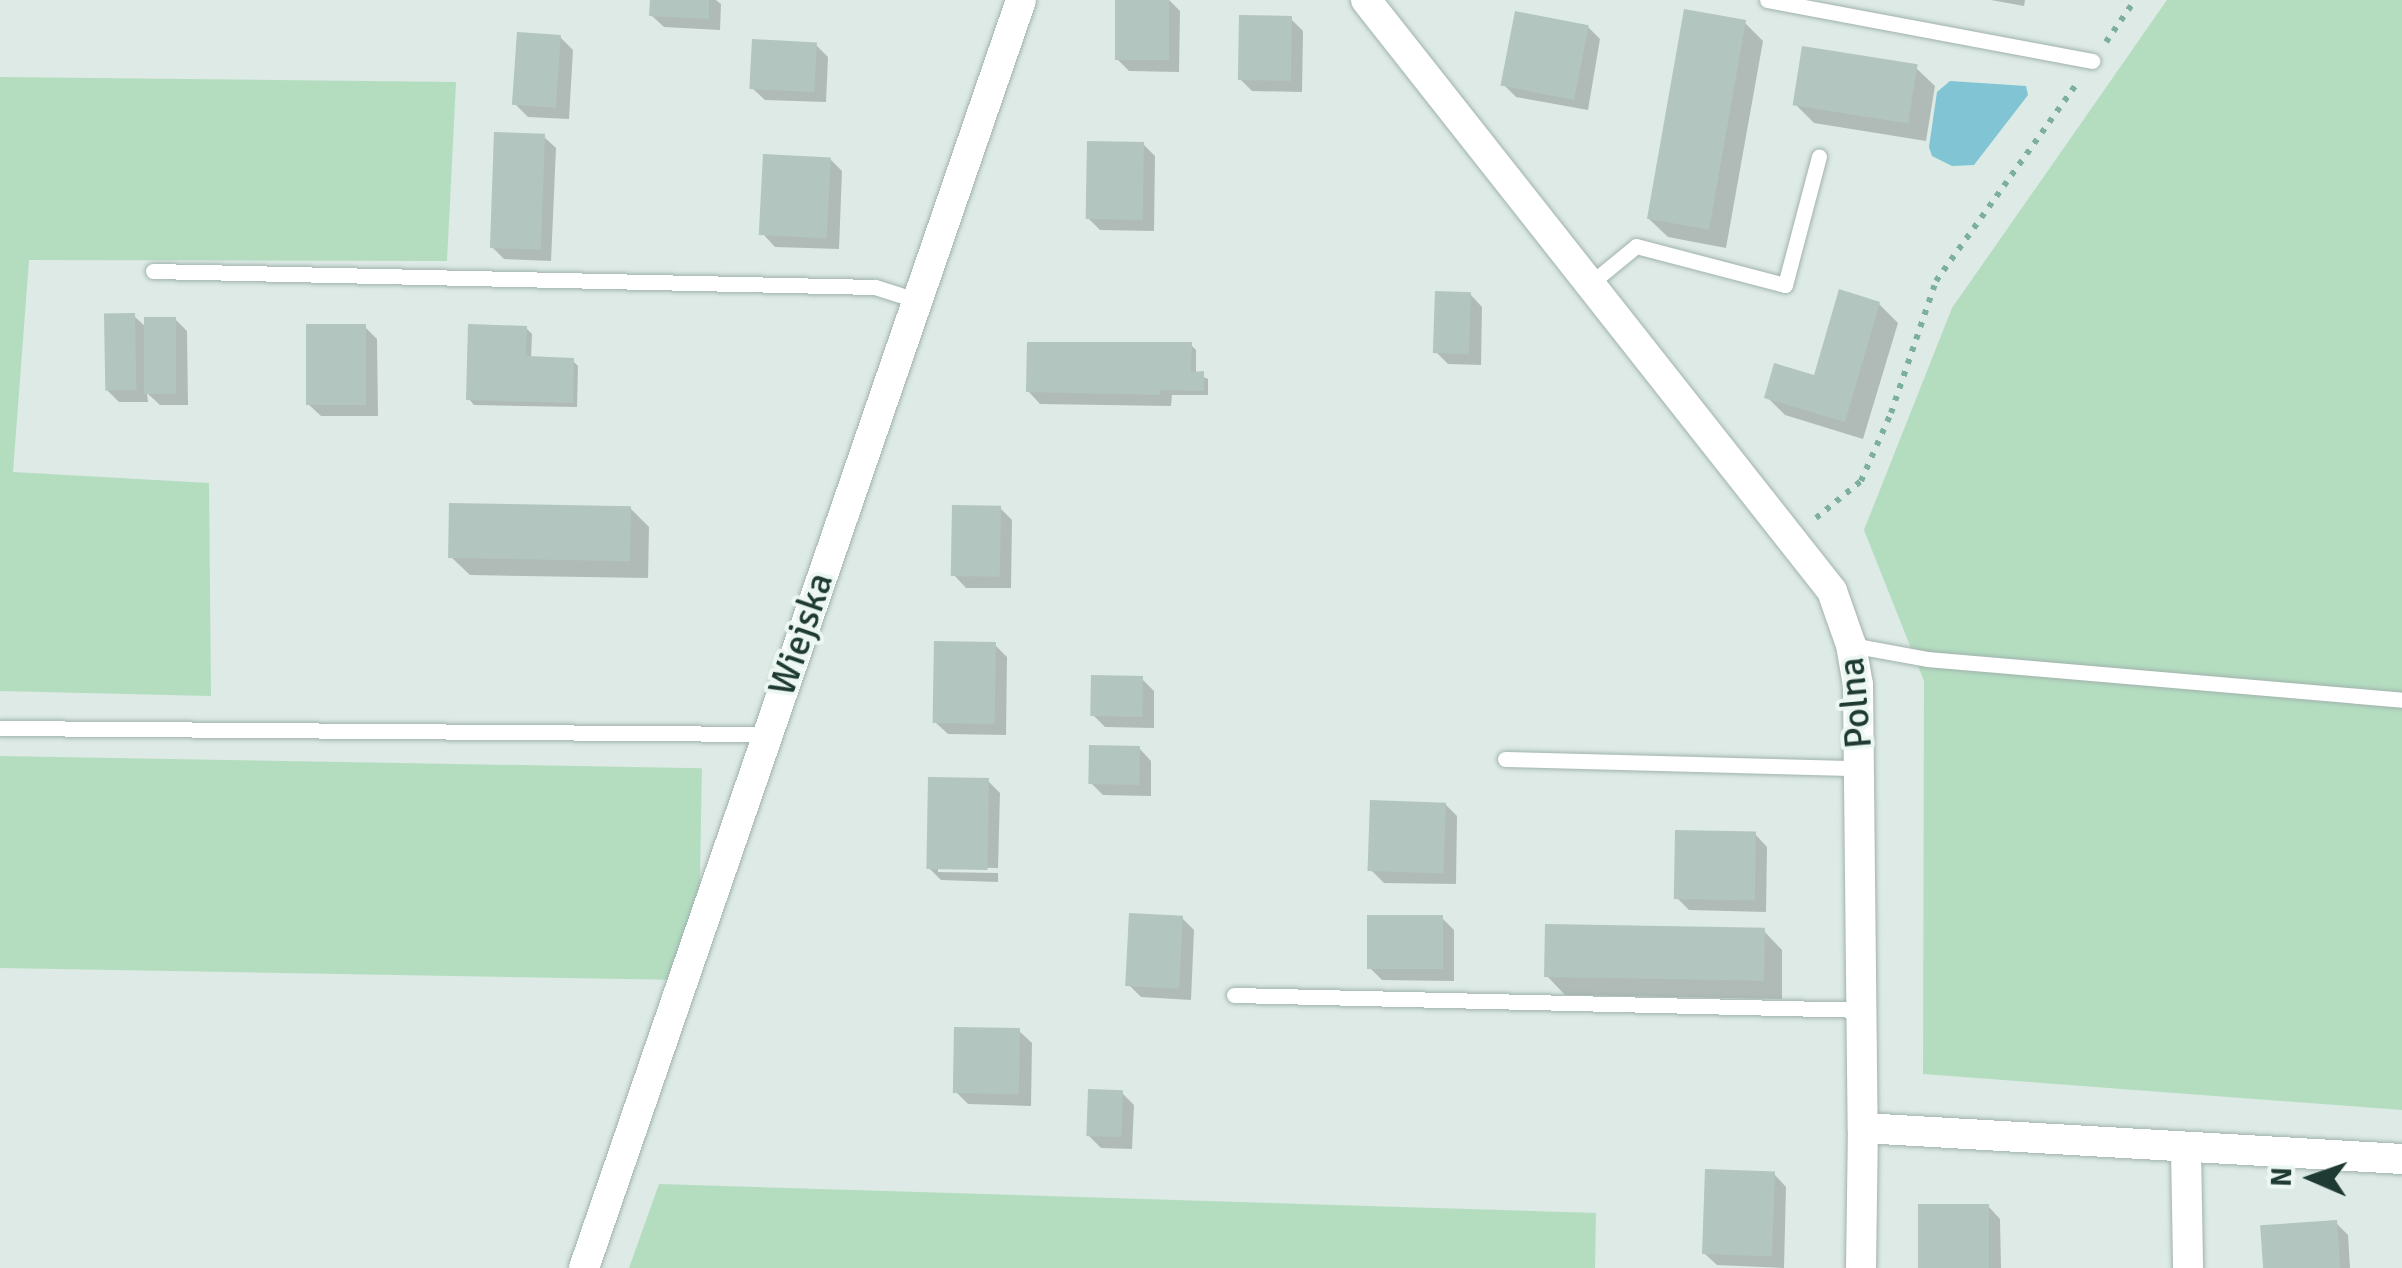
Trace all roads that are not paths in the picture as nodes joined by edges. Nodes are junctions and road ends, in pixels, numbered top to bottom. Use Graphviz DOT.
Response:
graph roads {
  1 [pos="1020,0"];
  2 [pos="1366,0"];
  3 [pos="1767,0"];
  4 [pos="2092,61"];
  5 [pos="1819,156"];
  6 [pos="152,270"];
  7 [pos="1591,283"];
  8 [pos="916,300"];
  9 [pos="1851,645"];
  10 [pos="2402,700"];
  11 [pos="0,728"];
  12 [pos="767,734"];
  13 [pos="1505,759"];
  14 [pos="1860,768"];
  15 [pos="1234,996"];
  16 [pos="1864,1010"];
  17 [pos="1863,1128"];
  18 [pos="2186,1149"];
  19 [pos="2402,1159"];
  20 [pos="584,1268"];
  21 [pos="1861,1268"];
  22 [pos="2188,1268"];
  1 -- 8 [label="street, Wiejska"];
  2 -- 7 [label="street, Polna"];
  3 -- 4 [label="lane"];
  5 -- 7 [label="lane"];
  6 -- 8 [label="lane"];
  7 -- 9 [label="street, Polna"];
  8 -- 12 [label="street, Wiejska"];
  9 -- 10 [label="lane"];
  9 -- 14 [label="street, Polna"];
  11 -- 12 [label="lane"];
  12 -- 20 [label="street, Wiejska"];
  13 -- 14 [label="lane"];
  14 -- 16 [label="street, Polna"];
  15 -- 16 [label="lane"];
  16 -- 17 [label="street, Polna"];
  17 -- 18 [label="street"];
  17 -- 21 [label="street, Polna"];
  18 -- 19 [label="street"];
  18 -- 22 [label="street"];
}
